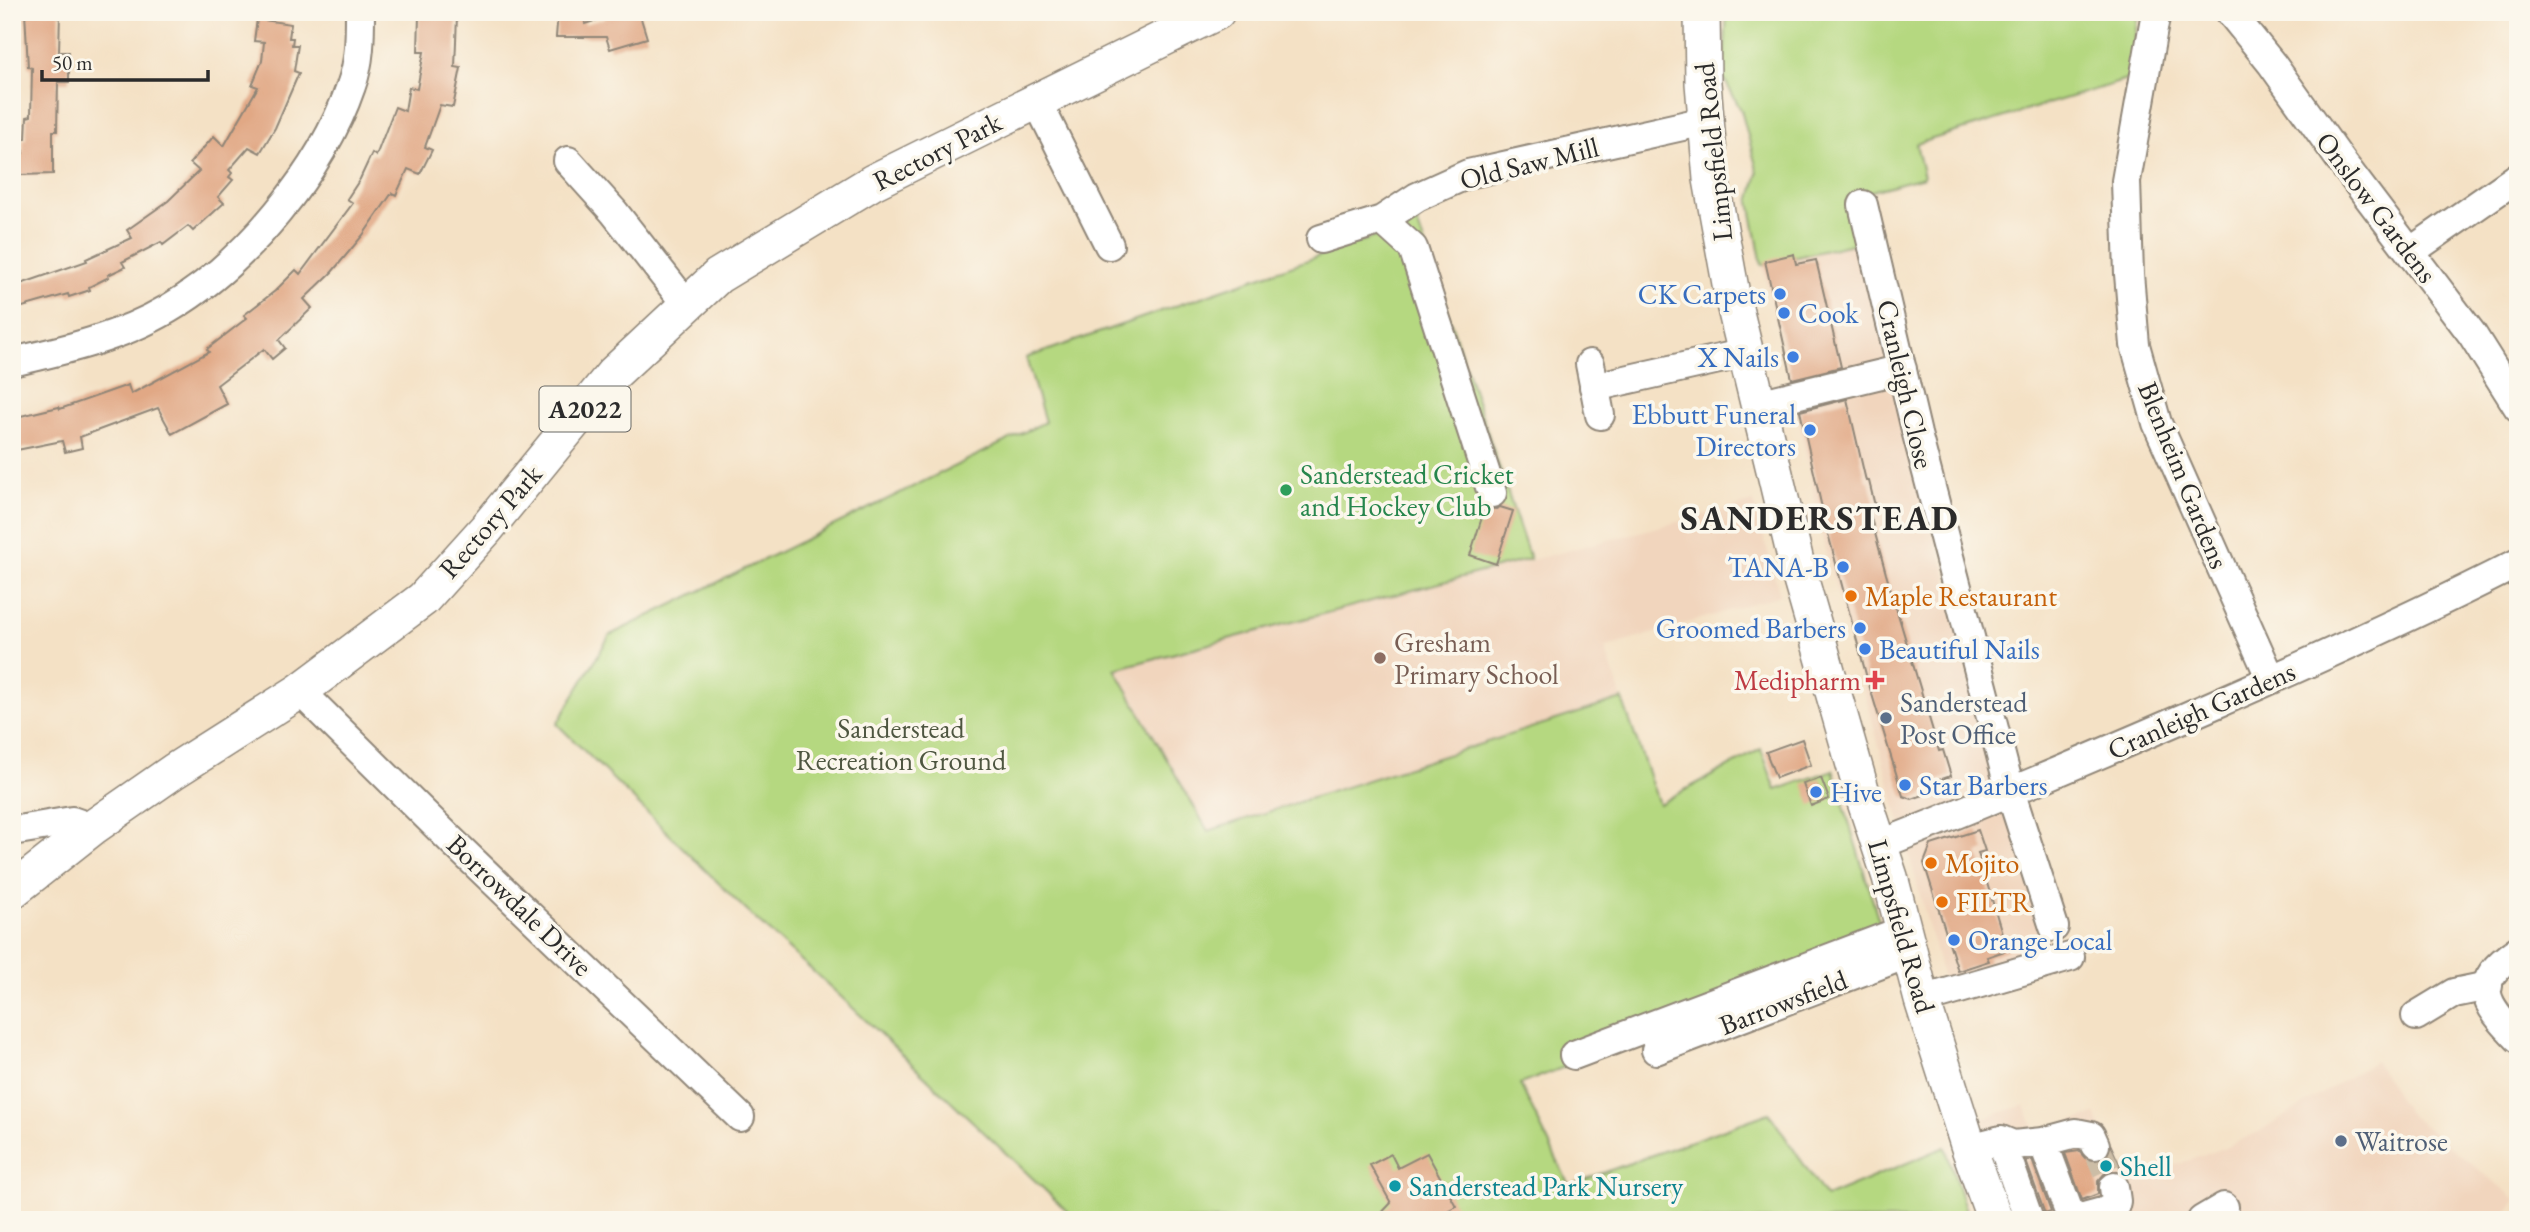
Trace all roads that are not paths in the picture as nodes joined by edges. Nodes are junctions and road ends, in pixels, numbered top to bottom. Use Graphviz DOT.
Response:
graph roads {
  1 [pos="360,12"];
  2 [pos="1217,12"];
  3 [pos="1702,12"];
  4 [pos="2157,12"];
  5 [pos="2230,12"];
  6 [pos="1037,101"];
  7 [pos="1705,121"];
  8 [pos="568,161"];
  9 [pos="2518,177"];
  10 [pos="1863,205"];
  11 [pos="1382,220"];
  12 [pos="1321,239"];
  13 [pos="1109,245"];
  14 [pos="2410,252"];
  15 [pos="687,305"];
  16 [pos="1746,353"];
  17 [pos="12,362"];
  18 [pos="1902,369"];
  19 [pos="1758,404"];
  20 [pos="2518,407"];
  21 [pos="1600,415"];
  22 [pos="1492,493"];
  23 [pos="2518,563"];
  24 [pos="2272,679"];
  25 [pos="300,691"];
  26 [pos="2011,794"];
  27 [pos="92,828"];
  28 [pos="12,831"];
  29 [pos="1879,845"];
  30 [pos="12,891"];
  31 [pos="2054,927"];
  32 [pos="1907,941"];
  33 [pos="2518,950"];
  34 [pos="2070,957"];
  35 [pos="2488,986"];
  36 [pos="1922,1000"];
  37 [pos="2416,1016"];
  38 [pos="2518,1038"];
  39 [pos="1656,1050"];
  40 [pos="1574,1055"];
  41 [pos="740,1116"];
  42 [pos="2021,1142"];
  43 [pos="2095,1145"];
  44 [pos="2114,1187"];
  45 [pos="2080,1218"];
  46 [pos="1995,1220"];
  47 [pos="2029,1220"];
  48 [pos="2049,1220"];
  1 -- 17 [label="street"];
  2 -- 6 [label="main road, Rectory Park / A2022"];
  3 -- 7 [label="main road, Limpsfield Road"];
  4 -- 24 [label="street, Blenheim Gardens"];
  5 -- 14 [label="street, Onslow Gardens"];
  6 -- 13 [label="street"];
  6 -- 15 [label="main road, Rectory Park / A2022"];
  7 -- 11 [label="street, Old Saw Mill"];
  7 -- 16 [label="main road, Limpsfield Road"];
  8 -- 15 [label="street"];
  9 -- 14 [label="street"];
  10 -- 18 [label="street, Cranleigh Close"];
  11 -- 12 [label="street, Old Saw Mill"];
  11 -- 22 [label="street"];
  14 -- 20 [label="street, Onslow Gardens"];
  15 -- 25 [label="main road, Rectory Park / A2022"];
  16 -- 19 [label="main road, Limpsfield Road"];
  16 -- 21 [label="street"];
  18 -- 19 [label="street"];
  18 -- 26 [label="street, Cranleigh Close"];
  19 -- 29 [label="main road, Limpsfield Road"];
  23 -- 24 [label="street, Cranleigh Gardens"];
  24 -- 26 [label="street, Cranleigh Gardens"];
  25 -- 27 [label="main road, Rectory Park / A2022"];
  25 -- 41 [label="street, Borrowdale Drive"];
  26 -- 29 [label="street, Cranleigh Gardens"];
  26 -- 31 [label="street, Cranleigh Close"];
  27 -- 28 [label="street"];
  27 -- 30 [label="main road, Rectory Park / A2022"];
  29 -- 32 [label="main road, Limpsfield Road"];
  32 -- 36 [label="main road, Limpsfield Road"];
  32 -- 39 [label="street, Barrowsfield"];
  32 -- 40 [label="street"];
  33 -- 35 [label="street"];
  34 -- 36 [label="street"];
  35 -- 37 [label="street"];
  35 -- 38 [label="street"];
  36 -- 42 [label="main road, Limpsfield Road"];
  42 -- 43 [label="street"];
  42 -- 45 [label="street"];
  42 -- 46 [label="main road, Limpsfield Road"];
  42 -- 47 [label="street"];
  42 -- 48 [label="street"];
  44 -- 45 [label="street"];
}
